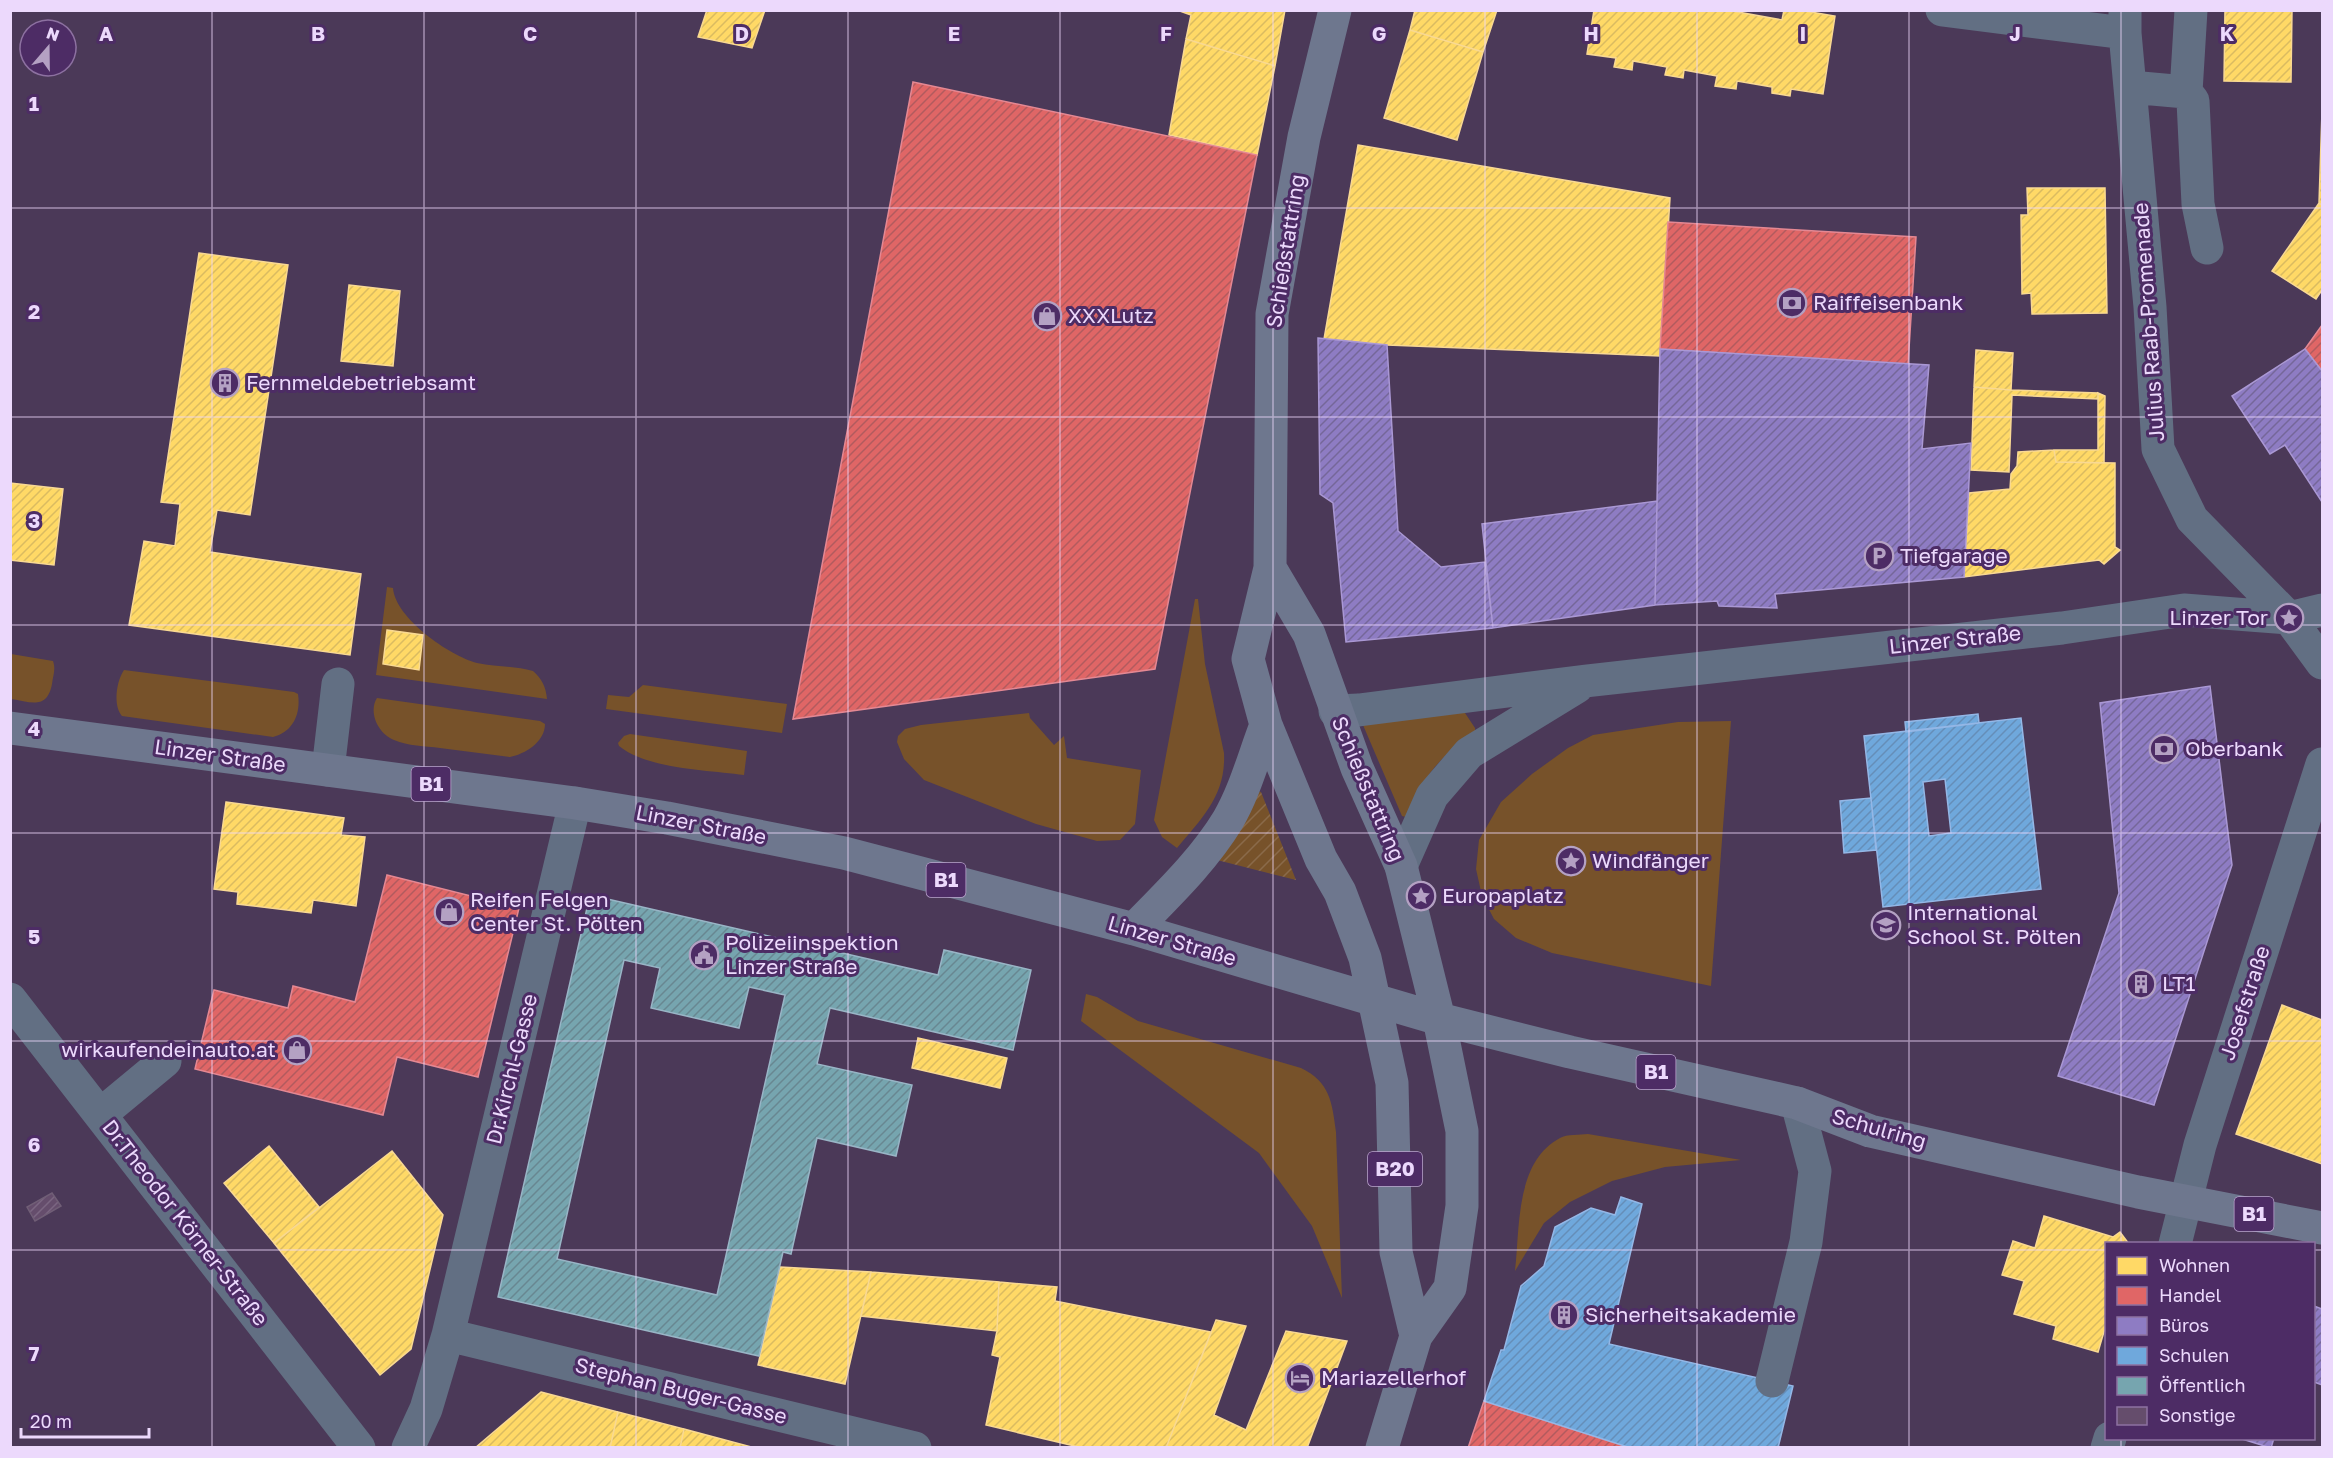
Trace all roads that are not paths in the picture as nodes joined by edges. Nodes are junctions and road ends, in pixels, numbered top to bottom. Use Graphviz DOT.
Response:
graph roads {
  1 [pos="1335,10"];
  2 [pos="1942,10"];
  3 [pos="2192,10"];
  4 [pos="2125,22"];
  5 [pos="2130,87"];
  6 [pos="2186,92"];
  7 [pos="2207,248"];
  8 [pos="1270,568"];
  9 [pos="2322,610"];
  10 [pos="2289,618"];
  11 [pos="2322,624"];
  12 [pos="2322,663"];
  13 [pos="1586,681"];
  14 [pos="338,684"];
  15 [pos="1335,711"];
  16 [pos="1266,725"];
  17 [pos="10,728"];
  18 [pos="2322,764"];
  19 [pos="328,770"];
  20 [pos="575,803"];
  21 [pos="1401,866"];
  22 [pos="1134,929"];
  23 [pos="10,999"];
  24 [pos="1375,1001"];
  25 [pos="1439,1019"];
  26 [pos="165,1061"];
  27 [pos="1797,1103"];
  28 [pos="100,1114"];
  29 [pos="2186,1201"];
  30 [pos="2322,1228"];
  31 [pos="2176,1242"];
  32 [pos="448,1335"];
  33 [pos="1416,1336"];
  34 [pos="1772,1381"];
  35 [pos="358,1448"];
  36 [pos="408,1448"];
  37 [pos="915,1448"];
  38 [pos="1382,1448"];
  1 -- 8 [label="main road, Schießstattring"];
  2 -- 4 [label="street"];
  3 -- 6 [label="street"];
  4 -- 5 [label="street, Julius Raab-Promenade"];
  5 -- 6 [label="street"];
  5 -- 10 [label="street, Julius Raab-Promenade"];
  6 -- 7 [label="street"];
  8 -- 15 [label="main road, Schießstattring"];
  8 -- 16 [label="main road, Schießstattring"];
  9 -- 10 [label="street, Linzer Straße"];
  10 -- 11 [label="street"];
  10 -- 12 [label="street"];
  10 -- 13 [label="street, Linzer Straße"];
  13 -- 15 [label="street, Linzer Straße"];
  13 -- 21 [label="street, Linzer Straße"];
  14 -- 19 [label="street"];
  15 -- 21 [label="main road, Schießstattring"];
  16 -- 22 [label="main road"];
  16 -- 24 [label="main road, Schießstattring"];
  17 -- 19 [label="main road, Linzer Straße / B1"];
  18 -- 29 [label="street, Josefstraße"];
  19 -- 20 [label="main road, Linzer Straße / B1"];
  20 -- 22 [label="main road, Linzer Straße / B1"];
  20 -- 32 [label="street, Dr.Kirchl-Gasse"];
  21 -- 25 [label="main road, Schießstattring"];
  22 -- 24 [label="main road, Linzer Straße / B1"];
  23 -- 28 [label="street, Dr.Theodor Körner-Straße"];
  24 -- 25 [label="main road, B1"];
  24 -- 33 [label="main road, B20"];
  25 -- 27 [label="main road, Schulring / B1"];
  25 -- 33 [label="main road, Schießstattring"];
  26 -- 28 [label="street"];
  27 -- 29 [label="main road, Schulring / B1"];
  27 -- 34 [label="street"];
  28 -- 35 [label="street, Dr.Theodor Körner-Straße"];
  29 -- 30 [label="main road, Schulring / B1"];
  29 -- 31 [label="street, Josefstraße"];
  32 -- 36 [label="street, Dr.Kirchl-Gasse"];
  32 -- 37 [label="street, Stephan Buger-Gasse"];
  33 -- 38 [label="main road"];
}
